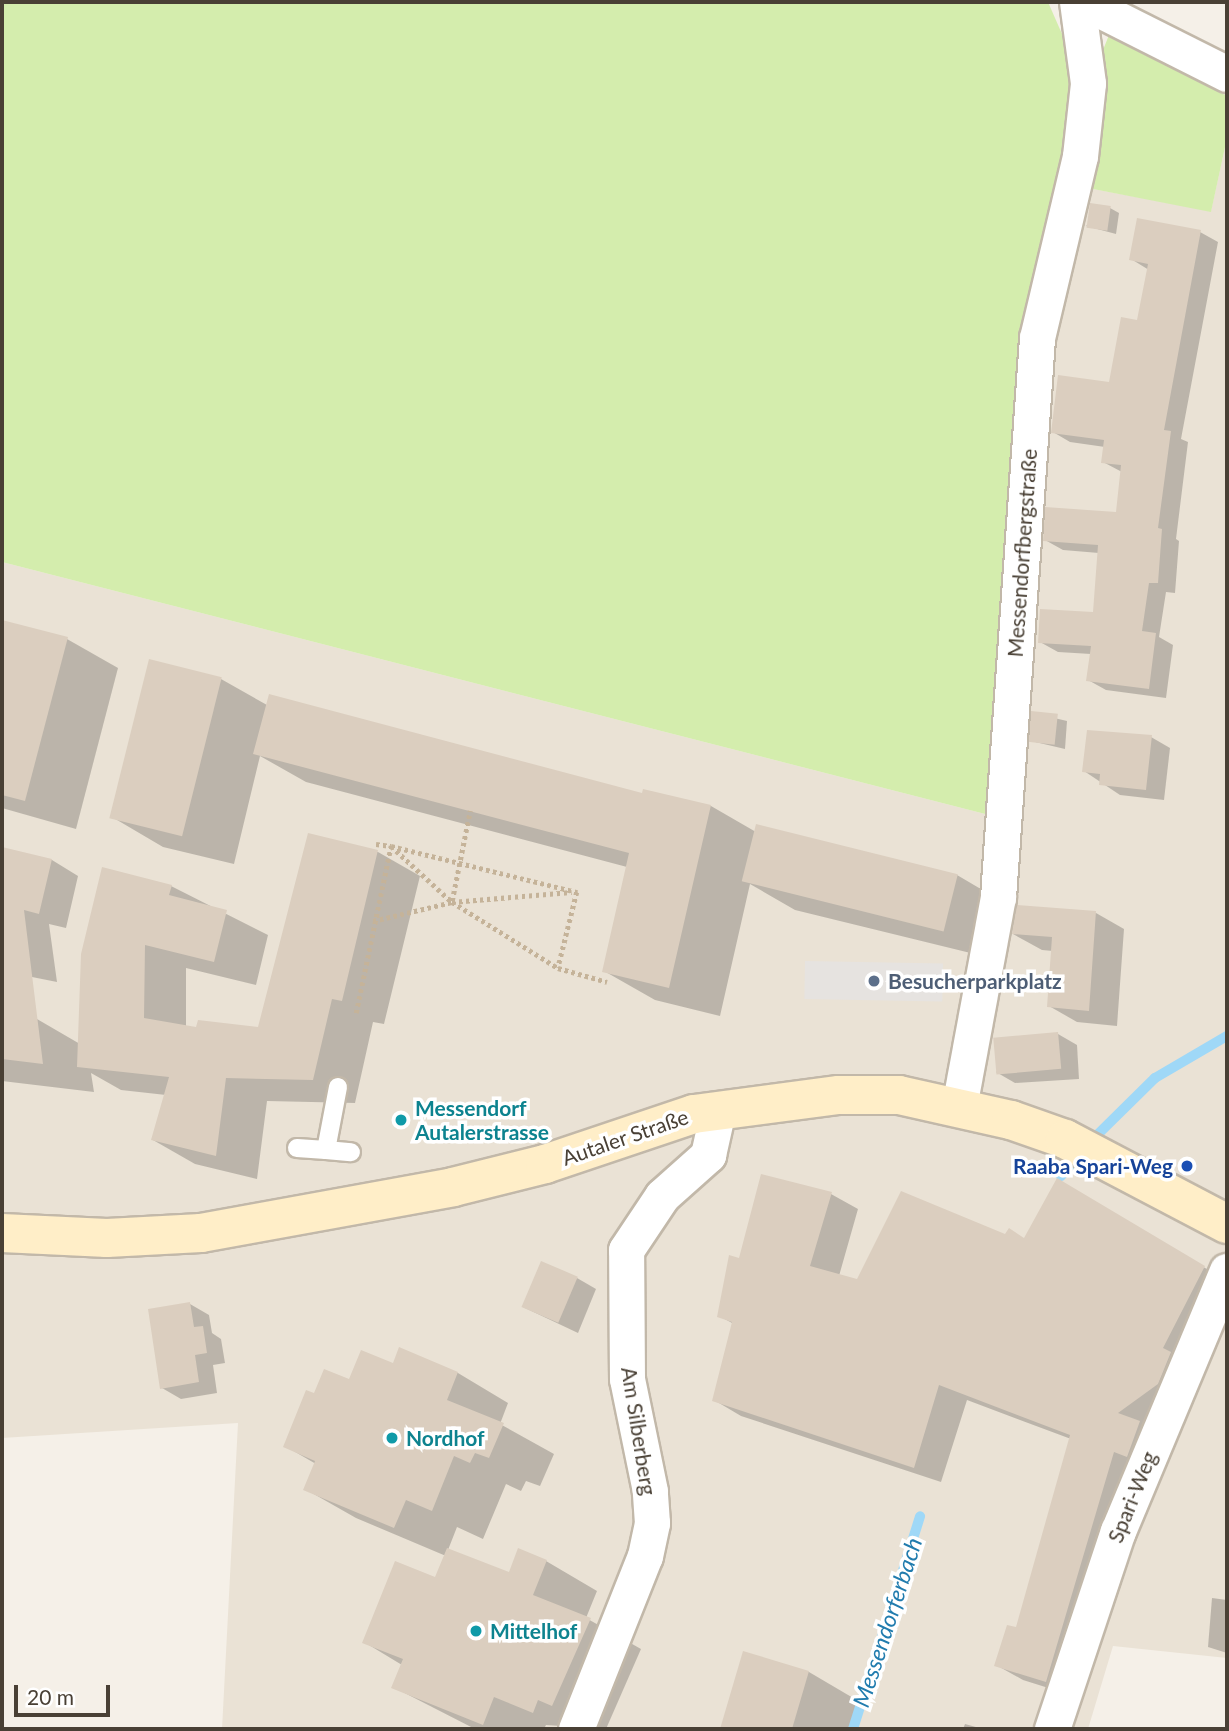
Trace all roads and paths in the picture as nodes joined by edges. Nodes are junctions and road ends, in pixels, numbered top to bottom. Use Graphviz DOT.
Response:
graph roads {
  1 [pos="1077,2"];
  2 [pos="1084,2"];
  3 [pos="1227,74"];
  4 [pos="470,811"];
  5 [pos="376,844"];
  6 [pos="390,846"];
  7 [pos="458,862"];
  8 [pos="577,892"];
  9 [pos="452,902"];
  10 [pos="373,920"];
  11 [pos="558,968"];
  12 [pos="607,982"];
  13 [pos="356,1013"];
  14 [pos="338,1087"];
  15 [pos="959,1107"];
  16 [pos="718,1110"];
  17 [pos="297,1148"];
  18 [pos="326,1150"];
  19 [pos="351,1152"];
  20 [pos="1227,1224"];
  21 [pos="2,1233"];
  22 [pos="1227,1271"];
  23 [pos="576,1729"];
  24 [pos="1052,1729"];
  1 -- 15 [label="street, Messendorfbergstraße"];
  2 -- 3 [label="street"];
  4 -- 7 [label="path"];
  5 -- 6 [label="path"];
  6 -- 7 [label="path"];
  6 -- 9 [label="path"];
  6 -- 10 [label="path"];
  7 -- 8 [label="path"];
  7 -- 9 [label="path"];
  8 -- 9 [label="path"];
  8 -- 11 [label="path"];
  9 -- 10 [label="path"];
  9 -- 11 [label="path"];
  10 -- 13 [label="path"];
  11 -- 12 [label="path"];
  14 -- 18 [label="lane"];
  15 -- 16 [label="main road, Autaler Straße"];
  15 -- 20 [label="main road, Autaler Straße"];
  16 -- 21 [label="main road, Autaler Straße"];
  16 -- 23 [label="street, Am Silberberg"];
  17 -- 18 [label="lane"];
  18 -- 19 [label="lane"];
  22 -- 24 [label="street, Spari-Weg"];
}
